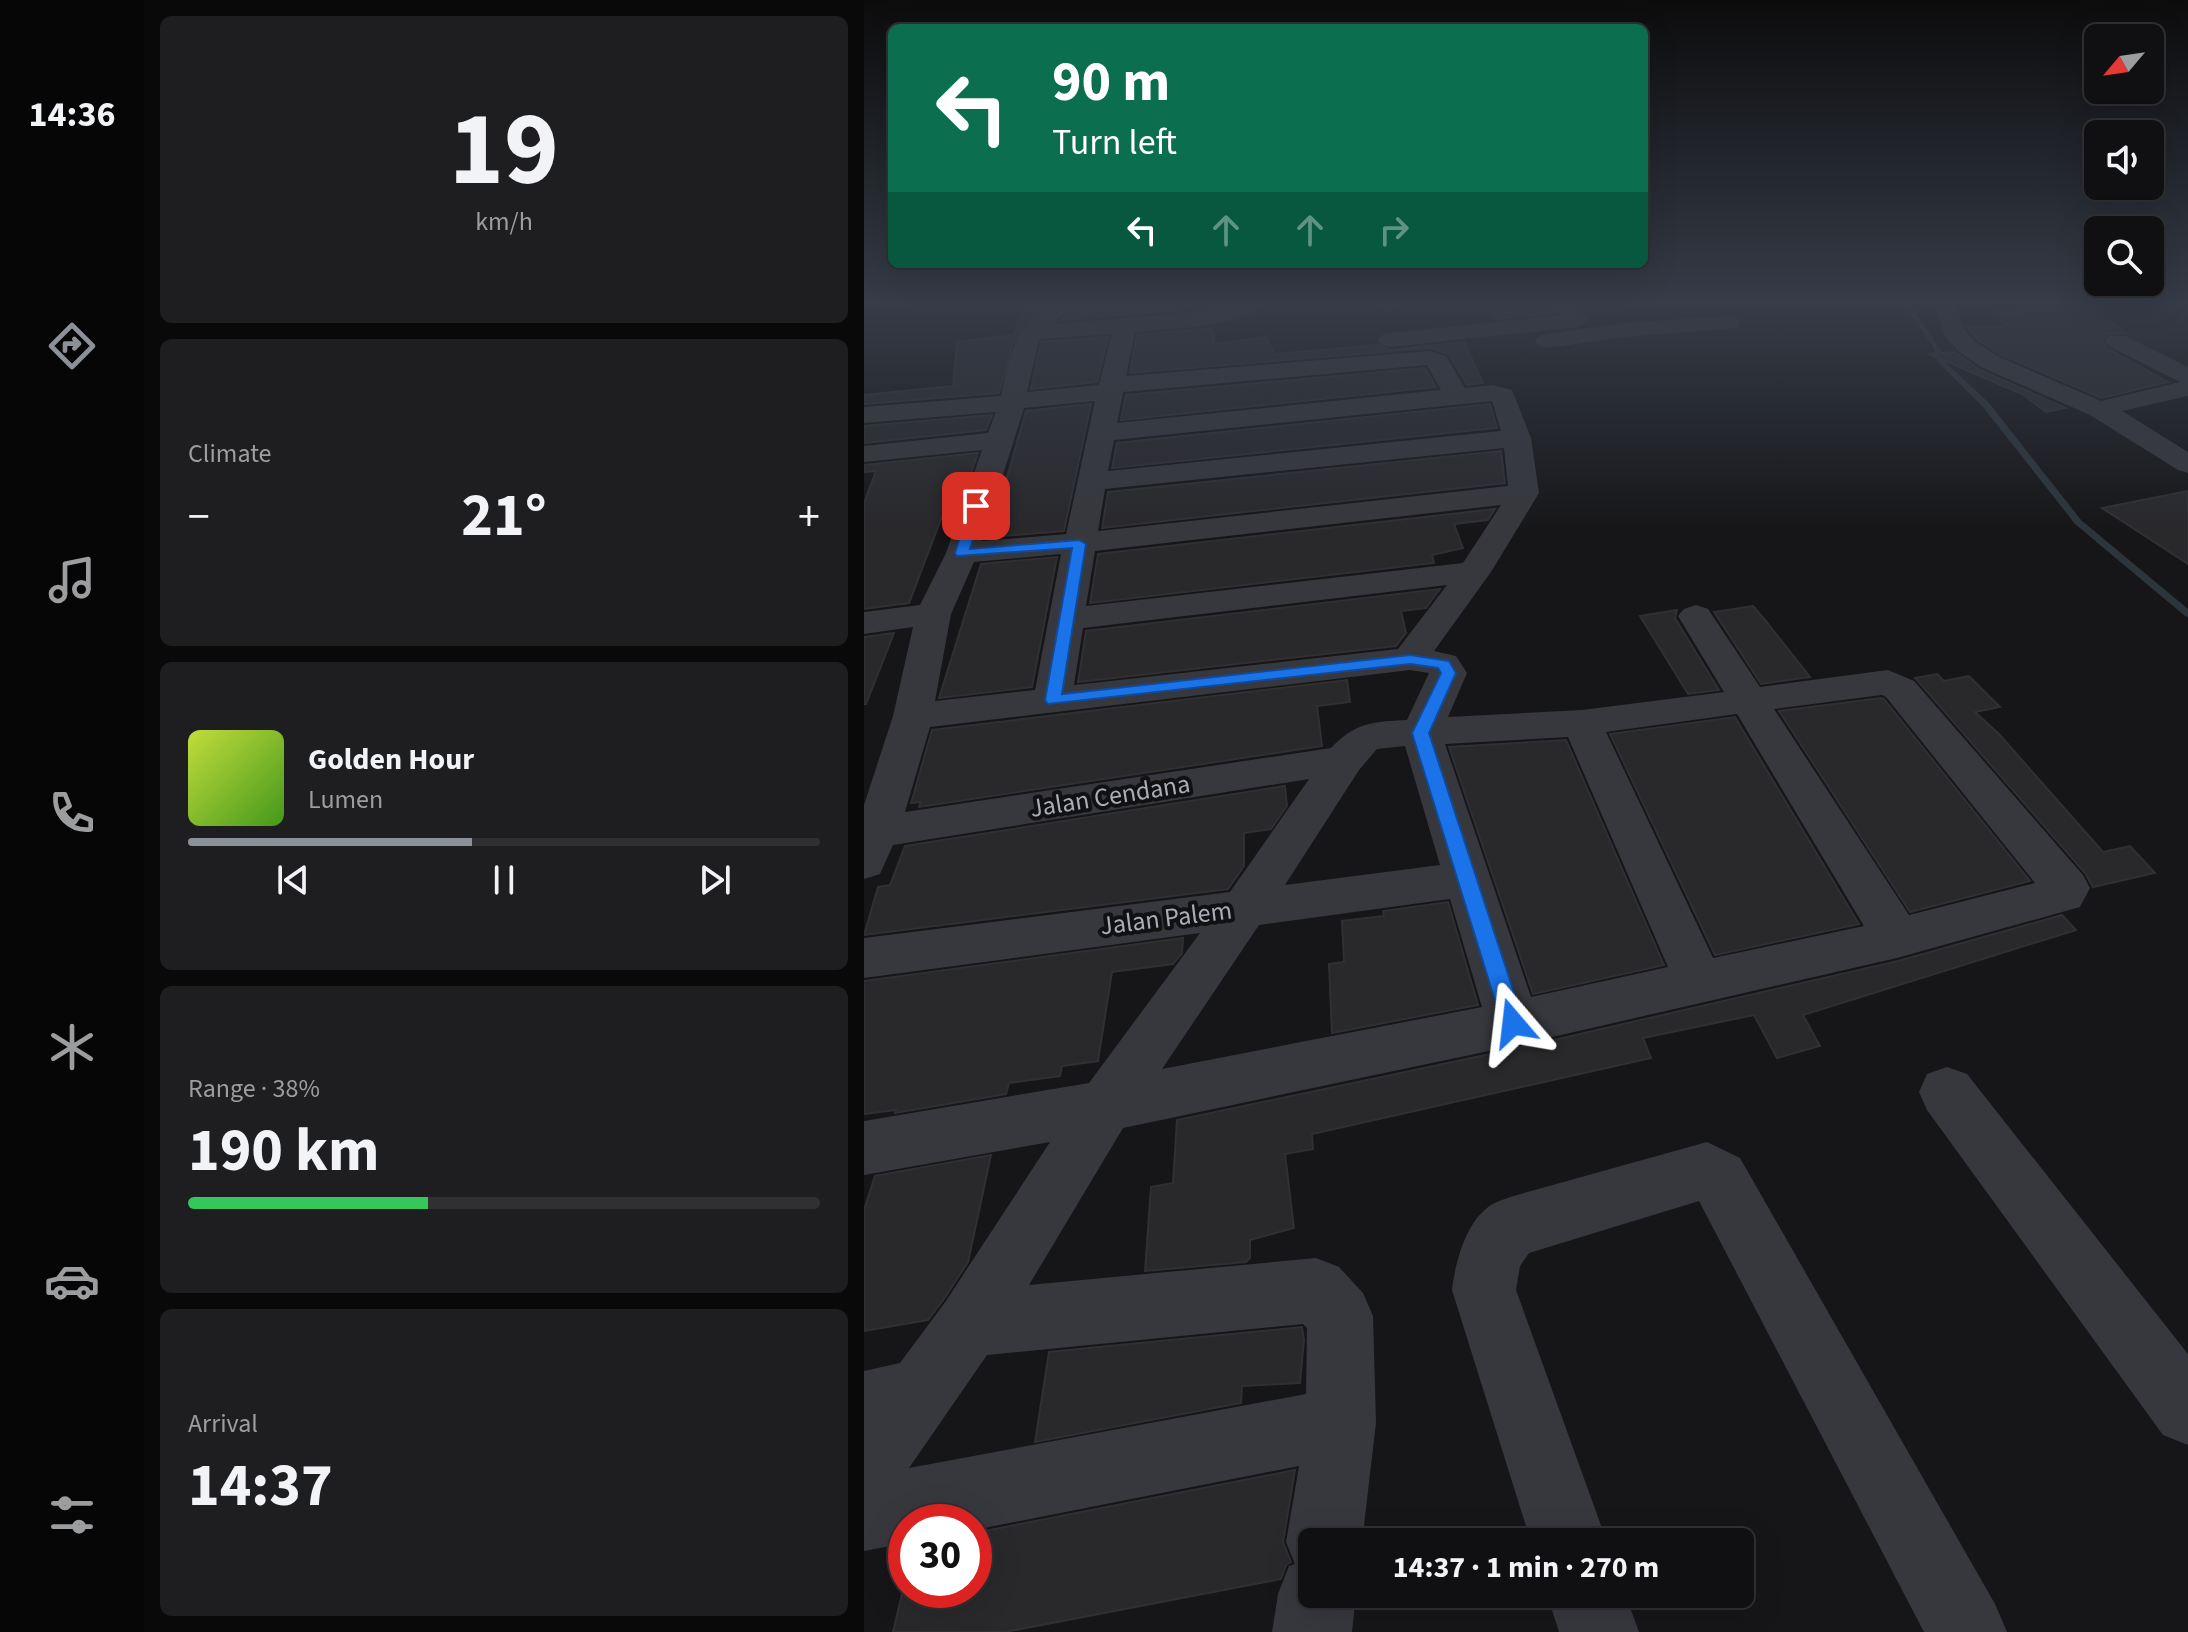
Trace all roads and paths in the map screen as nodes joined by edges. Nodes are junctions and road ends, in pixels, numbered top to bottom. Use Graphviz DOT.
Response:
graph roads {
  1 [pos="1016,380"];
  2 [pos="1112,380"];
  3 [pos="1128,380"];
  4 [pos="1448,380"];
  5 [pos="2032,380"];
  6 [pos="1110,388"];
  7 [pos="2184,389"];
  8 [pos="1457,396"];
  9 [pos="1012,402"];
  10 [pos="2099,409"];
  11 [pos="864,415"];
  12 [pos="1104,433"];
  13 [pos="1517,438"];
  14 [pos="998,440"];
  15 [pos="2180,453"];
  16 [pos="868,462"];
  17 [pos="1090,482"];
  18 [pos="1524,493"];
  19 [pos="1079,544"];
  20 [pos="962,553"];
  21 [pos="1474,572"];
  22 [pos="933,614"];
  23 [pos="1696,616"];
  24 [pos="1066,619"];
  25 [pos="864,623"];
  26 [pos="1410,659"];
  27 [pos="1748,699"];
  28 [pos="1053,700"];
  29 [pos="913,716"];
  30 [pos="1582,723"];
  31 [pos="1421,733"];
  32 [pos="1344,760"];
  33 [pos="870,847"];
  34 [pos="1469,879"];
  35 [pos="1245,908"];
  36 [pos="1897,938"];
  37 [pos="864,958"];
  38 [pos="1699,981"];
  39 [pos="1513,1023"];
  40 [pos="1947,1092"];
  41 [pos="1105,1106"];
  42 [pos="864,1148"];
  43 [pos="969,1324"];
  44 [pos="892,1399"];
  45 [pos="2188,1410"];
  46 [pos="1341,1423"];
  47 [pos="864,1471"];
  48 [pos="864,1514"];
  49 [pos="1326,1528"];
  50 [pos="1564,1528"];
  51 [pos="1315,1608"];
  52 [pos="1591,1608"];
  53 [pos="1312,1632"];
  54 [pos="1599,1632"];
  55 [pos="1967,1632"];
  1 -- 9 [label="street"];
  2 -- 6 [label="street"];
  3 -- 6 [label="street"];
  4 -- 8 [label="street"];
  5 -- 10 [label="street"];
  6 -- 9 [label="street"];
  6 -- 12 [label="street"];
  7 -- 10 [label="street"];
  8 -- 12 [label="street"];
  8 -- 13 [label="street"];
  9 -- 11 [label="street"];
  9 -- 14 [label="street"];
  10 -- 15 [label="street"];
  12 -- 17 [label="street"];
  13 -- 17 [label="street"];
  13 -- 18 [label="street"];
  14 -- 16 [label="street"];
  14 -- 20 [label="street"];
  17 -- 19 [label="street"];
  18 -- 19 [label="street"];
  18 -- 21 [label="street"];
  19 -- 20 [label="street"];
  19 -- 24 [label="street"];
  20 -- 22 [label="street"];
  21 -- 24 [label="street"];
  21 -- 26 [label="street"];
  22 -- 25 [label="street"];
  22 -- 29 [label="street"];
  23 -- 27 [label="street"];
  24 -- 28 [label="street"];
  26 -- 28 [label="street"];
  26 -- 31 [label="street"];
  27 -- 30 [label="street"];
  27 -- 36 [label="street"];
  27 -- 36 [label="street"];
  28 -- 29 [label="street"];
  29 -- 33 [label="street"];
  30 -- 31 [label="street"];
  30 -- 38 [label="street"];
  31 -- 32 [label="street"];
  31 -- 34 [label="street"];
  32 -- 33 [label="street, Jalan Cendana"];
  32 -- 35 [label="street"];
  34 -- 35 [label="street, Jalan Palem"];
  34 -- 39 [label="street"];
  35 -- 37 [label="street, Jalan Palem"];
  35 -- 41 [label="street"];
  36 -- 38 [label="street"];
  38 -- 39 [label="street"];
  39 -- 41 [label="street"];
  40 -- 45 [label="street"];
  41 -- 42 [label="street"];
  41 -- 43 [label="street"];
  43 -- 44 [label="street"];
  43 -- 46 [label="street"];
  44 -- 47 [label="street"];
  46 -- 48 [label="street"];
  46 -- 49 [label="street"];
  50 -- 55 [label="street"];
  51 -- 53 [label="street"];
  52 -- 54 [label="street"];
}
